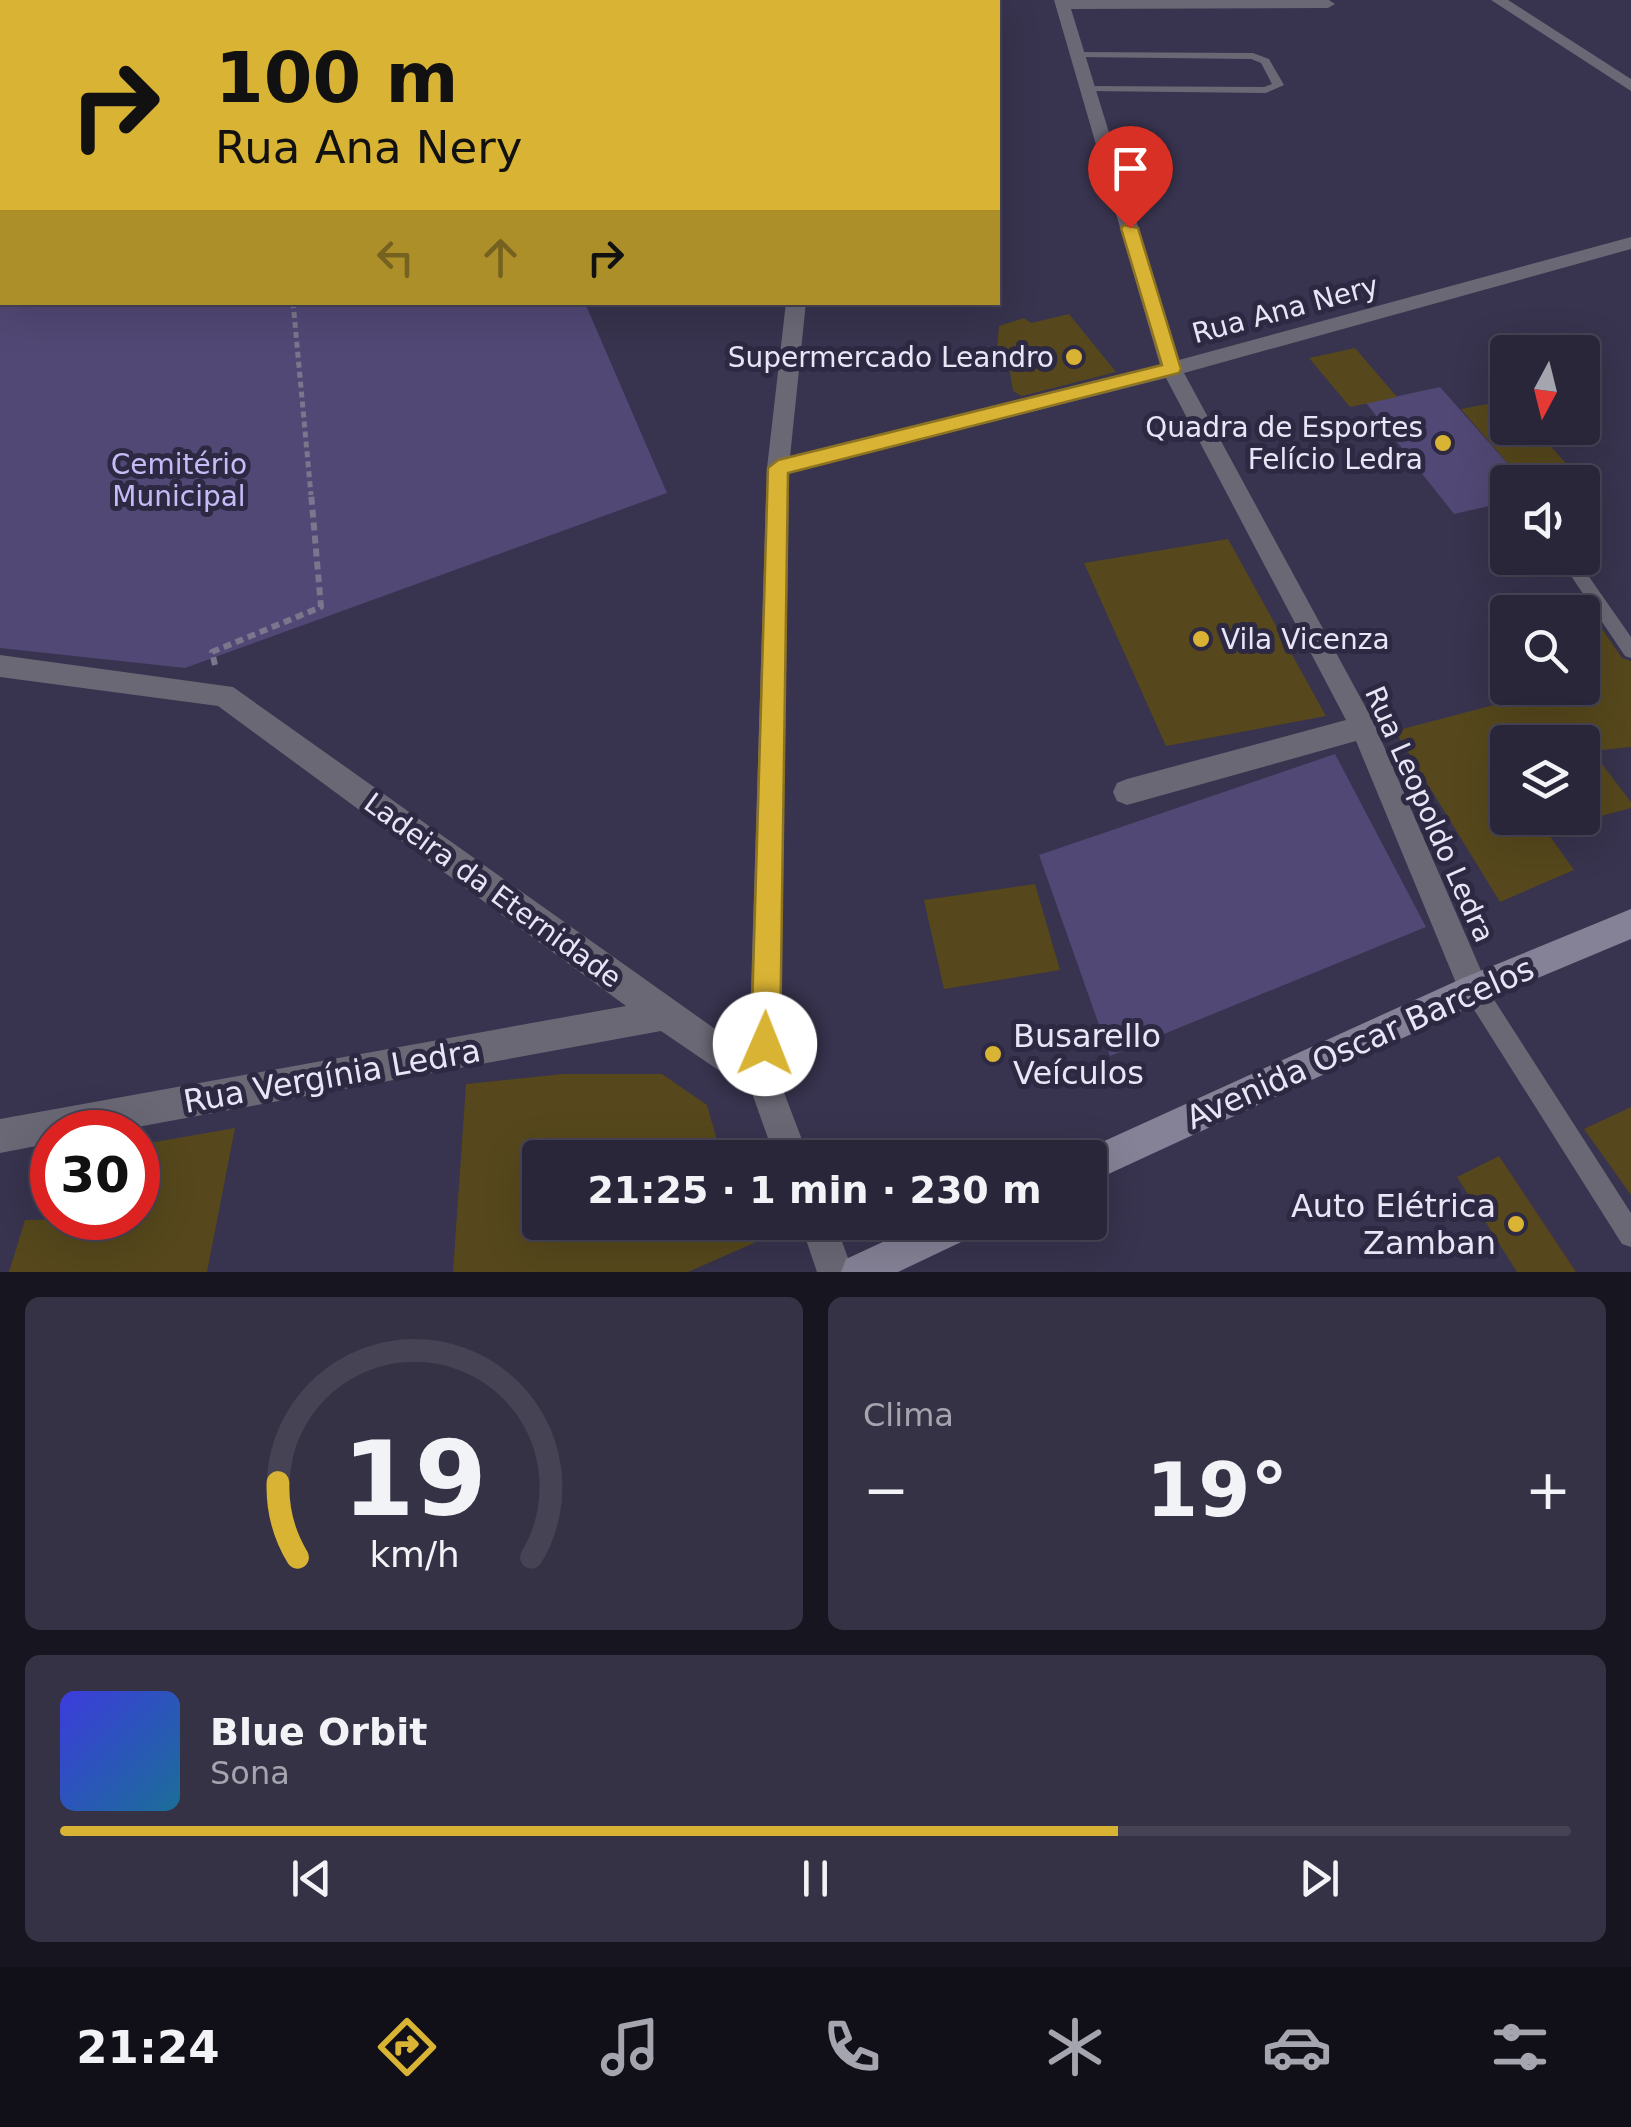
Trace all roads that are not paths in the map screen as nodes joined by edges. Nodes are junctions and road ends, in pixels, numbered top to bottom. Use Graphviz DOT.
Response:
graph roads {
  1 [pos="1498,0"];
  2 [pos="1062,3"];
  3 [pos="1328,4"];
  4 [pos="1077,54"];
  5 [pos="1631,86"];
  6 [pos="1088,88"];
  7 [pos="1631,243"];
  8 [pos="796,305"];
  9 [pos="1172,369"];
  10 [pos="778,468"];
  11 [pos="1579,575"];
  12 [pos="1631,651"];
  13 [pos="0,666"];
  14 [pos="1362,728"];
  15 [pos="1127,792"];
  16 [pos="1631,924"];
  17 [pos="1474,989"];
  18 [pos="664,1016"];
  19 [pos="764,1082"];
  20 [pos="0,1136"];
  21 [pos="785,1140"];
  22 [pos="1107,1158"];
  23 [pos="1631,1235"];
  24 [pos="823,1240"];
  25 [pos="927,1240"];
  26 [pos="835,1272"];
  27 [pos="859,1272"];
  1 -- 5 [label="street"];
  2 -- 3 [label="street"];
  2 -- 4 [label="street, Rua Leopoldo Ledra"];
  4 -- 6 [label="street, Rua Leopoldo Ledra"];
  4 -- 6 [label="lane"];
  6 -- 9 [label="street, Rua Leopoldo Ledra"];
  7 -- 9 [label="street, Rua Ana Nery"];
  8 -- 10 [label="street"];
  9 -- 10 [label="street, Rua Ana Nery"];
  9 -- 14 [label="street, Rua Leopoldo Ledra"];
  10 -- 19 [label="street"];
  11 -- 12 [label="lane"];
  13 -- 18 [label="street, Ladeira da Eternidade"];
  14 -- 15 [label="street"];
  14 -- 17 [label="street, Rua Leopoldo Ledra"];
  16 -- 17 [label="main road, Avenida Oscar Barcelos"];
  17 -- 22 [label="main road, Avenida Oscar Barcelos"];
  17 -- 23 [label="lane"];
  18 -- 19 [label="street, Ladeira da Eternidade"];
  18 -- 20 [label="street, Rua Vergínia Ledra"];
  19 -- 21 [label="street"];
  24 -- 26 [label="street"];
  25 -- 27 [label="main road"];
}
